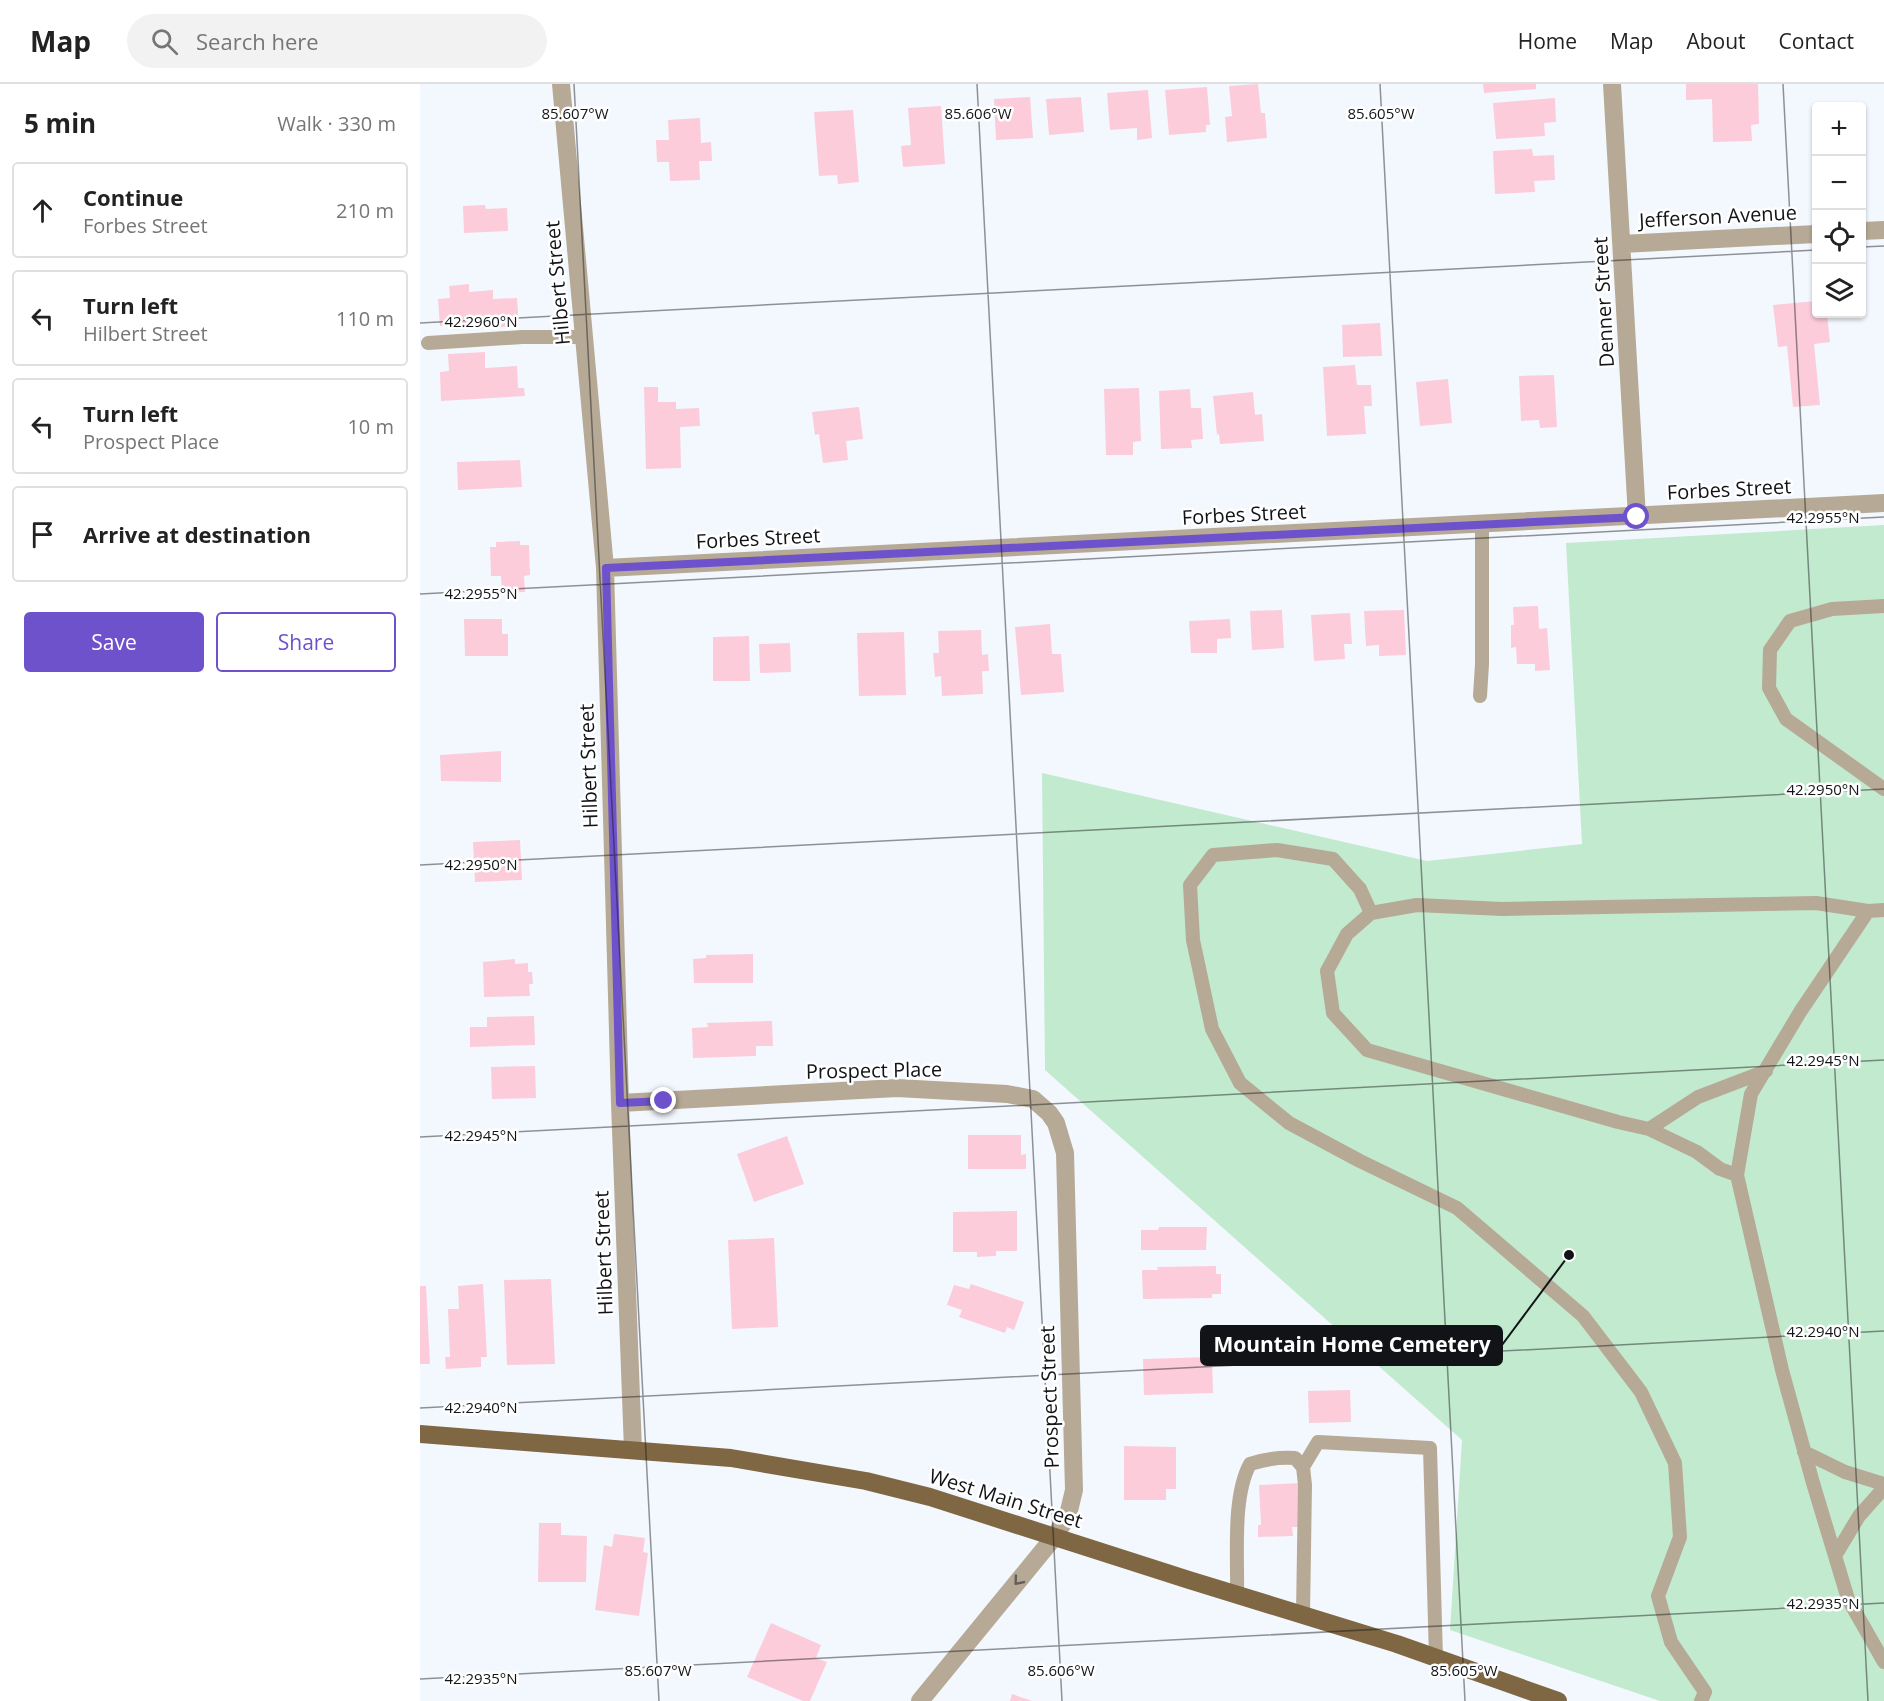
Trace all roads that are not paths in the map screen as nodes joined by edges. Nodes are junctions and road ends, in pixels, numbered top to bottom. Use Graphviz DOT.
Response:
graph roads {
  1 [pos="561,84"];
  2 [pos="1612,84"];
  3 [pos="1884,230"];
  4 [pos="1866,231"];
  5 [pos="1812,234"];
  6 [pos="1622,244"];
  7 [pos="584,338"];
  8 [pos="429,343"];
  9 [pos="1884,503"];
  10 [pos="1637,517"];
  11 [pos="1482,524"];
  12 [pos="606,568"];
  13 [pos="1884,606"];
  14 [pos="1480,696"];
  15 [pos="1884,789"];
  16 [pos="1884,910"];
  17 [pos="1868,911"];
  18 [pos="1371,913"];
  19 [pos="1766,1071"];
  20 [pos="620,1103"];
  21 [pos="1648,1129"];
  22 [pos="1737,1175"];
  23 [pos="1066,1183"];
  24 [pos="420,1434"];
  25 [pos="633,1449"];
  26 [pos="1804,1452"];
  27 [pos="1303,1467"];
  28 [pos="1884,1486"];
  29 [pos="1055,1536"];
  30 [pos="1835,1556"];
  31 [pos="1238,1595"];
  32 [pos="1303,1615"];
  33 [pos="1436,1658"];
  34 [pos="1884,1662"];
  35 [pos="920,1701"];
  36 [pos="1558,1701"];
  37 [pos="1701,1701"];
  1 -- 7 [label="street, Hilbert Street"];
  2 -- 6 [label="street, Denner Street"];
  3 -- 4 [label="street"];
  5 -- 6 [label="street, Jefferson Avenue"];
  6 -- 10 [label="street, Denner Street"];
  7 -- 8 [label="lane"];
  7 -- 12 [label="street, Hilbert Street"];
  9 -- 10 [label="street, Forbes Street"];
  10 -- 11 [label="street, Forbes Street"];
  11 -- 12 [label="street, Forbes Street"];
  11 -- 14 [label="lane"];
  12 -- 20 [label="street, Hilbert Street"];
  13 -- 15 [label="lane"];
  16 -- 17 [label="lane"];
  17 -- 18 [label="lane"];
  17 -- 19 [label="lane"];
  18 -- 21 [label="lane"];
  18 -- 37 [label="lane"];
  19 -- 21 [label="lane"];
  19 -- 22 [label="lane"];
  20 -- 23 [label="street, Prospect Place"];
  20 -- 25 [label="street, Hilbert Street"];
  21 -- 22 [label="lane"];
  22 -- 26 [label="lane"];
  23 -- 29 [label="street, Prospect Street"];
  24 -- 25 [label="main road, West Main Street"];
  25 -- 29 [label="main road, West Main Street"];
  26 -- 28 [label="lane"];
  26 -- 30 [label="lane"];
  27 -- 31 [label="lane"];
  27 -- 32 [label="lane"];
  27 -- 33 [label="lane"];
  28 -- 30 [label="lane"];
  29 -- 31 [label="main road, West Main Street"];
  29 -- 35 [label="street, Prospect Street, one-way"];
  30 -- 34 [label="lane"];
  31 -- 32 [label="main road, West Main Street"];
  32 -- 33 [label="main road, West Main Street"];
  33 -- 36 [label="main road, West Main Street"];
}
